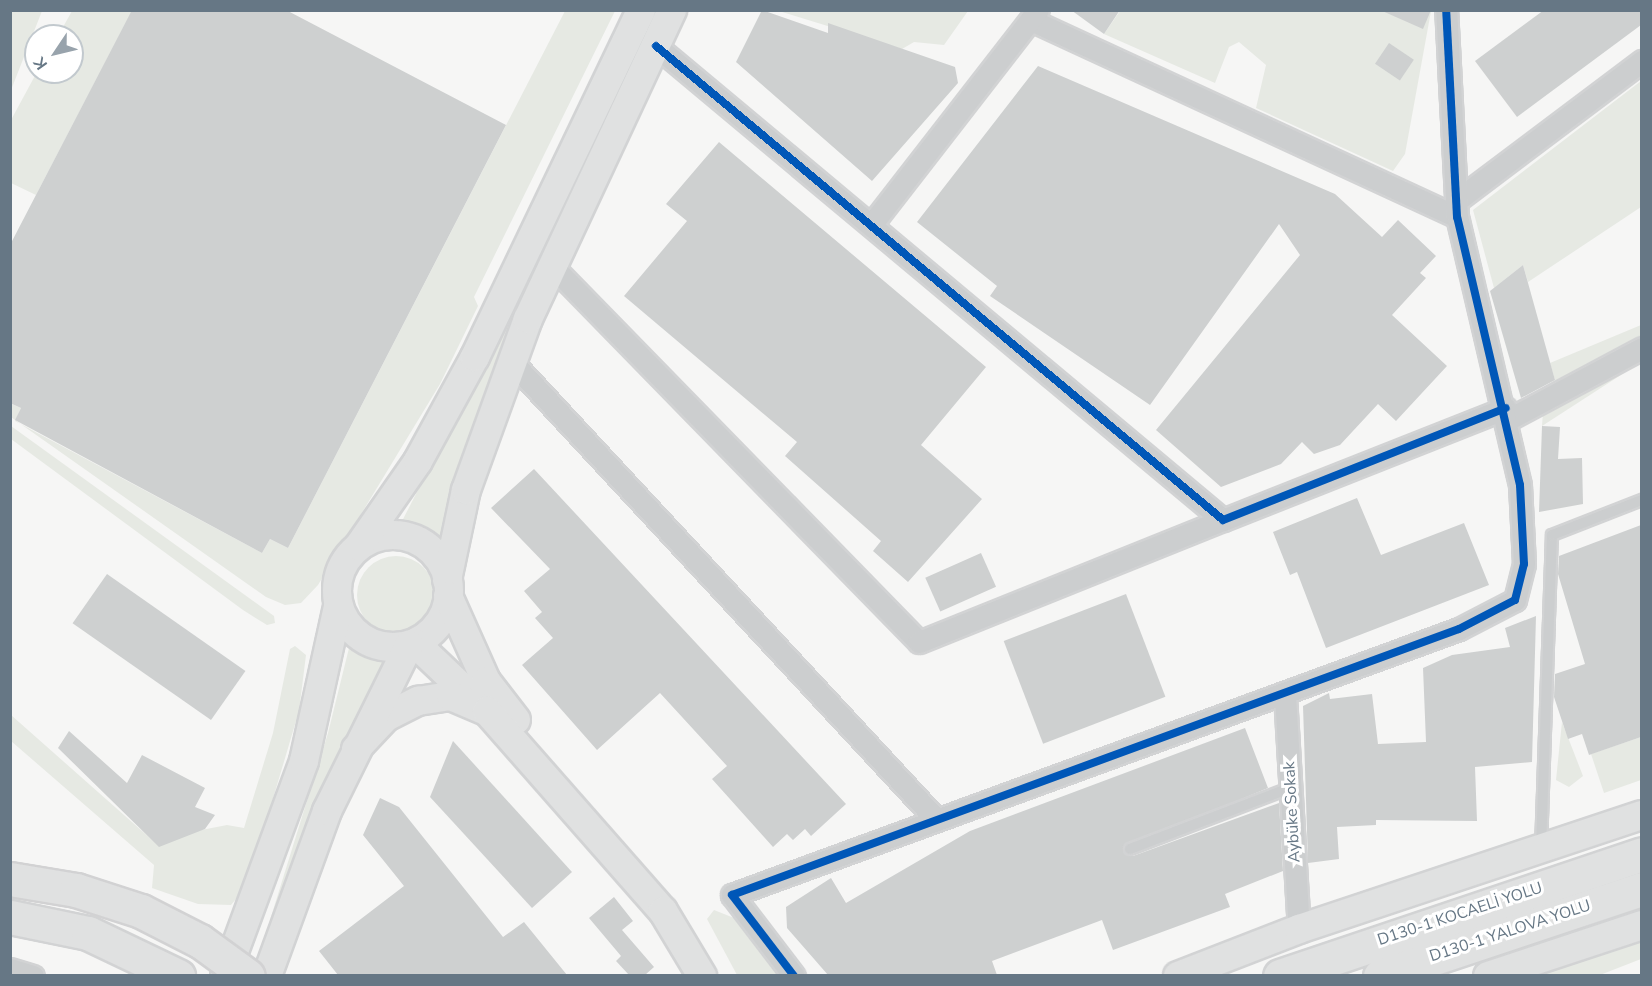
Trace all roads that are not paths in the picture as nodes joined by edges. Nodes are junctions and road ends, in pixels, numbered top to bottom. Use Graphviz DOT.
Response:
graph roads {
  1 [pos="641,10"];
  2 [pos="672,10"];
  3 [pos="1446,10"];
  4 [pos="1035,15"];
  5 [pos="656,46"];
  6 [pos="1641,61"];
  7 [pos="1457,209"];
  8 [pos="871,225"];
  9 [pos="553,267"];
  10 [pos="1641,348"];
  11 [pos="512,362"];
  12 [pos="1508,414"];
  13 [pos="1641,500"];
  14 [pos="1223,520"];
  15 [pos="359,546"];
  16 [pos="448,588"];
  17 [pos="338,606"];
  18 [pos="412,644"];
  19 [pos="1285,695"];
  20 [pos="486,711"];
  21 [pos="356,748"];
  22 [pos="1290,788"];
  23 [pos="1641,815"];
  24 [pos="934,818"];
  25 [pos="1541,848"];
  26 [pos="1130,849"];
  27 [pos="1641,854"];
  28 [pos="10,879"];
  29 [pos="1641,889"];
  30 [pos="10,917"];
  31 [pos="1641,925"];
  32 [pos="1299,929"];
  33 [pos="10,969"];
  34 [pos="230,971"];
  35 [pos="33,975"];
  36 [pos="178,975"];
  37 [pos="267,975"];
  38 [pos="702,975"];
  39 [pos="717,975"];
  40 [pos="794,975"];
  41 [pos="1178,975"];
  42 [pos="1280,975"];
  43 [pos="1380,975"];
  44 [pos="1488,975"];
  1 -- 15 [label="main road"];
  2 -- 5 [label="main road"];
  3 -- 7 [label="street"];
  4 -- 7 [label="street"];
  4 -- 8 [label="street"];
  5 -- 8 [label="street"];
  5 -- 9 [label="main road"];
  6 -- 7 [label="street"];
  7 -- 12 [label="street"];
  8 -- 14 [label="street"];
  9 -- 11 [label="main road"];
  9 -- 14 [label="street"];
  10 -- 12 [label="street"];
  11 -- 16 [label="main road"];
  11 -- 24 [label="street"];
  12 -- 14 [label="street"];
  12 -- 19 [label="street"];
  13 -- 25 [label="lane"];
  15 -- 16 [label="main road"];
  15 -- 17 [label="main road"];
  16 -- 18 [label="main road"];
  16 -- 39 [label="main road"];
  17 -- 18 [label="main road"];
  17 -- 34 [label="main road"];
  18 -- 20 [label="main road"];
  18 -- 21 [label="main road"];
  19 -- 22 [label="street, Aybüke Sokak"];
  19 -- 24 [label="street"];
  20 -- 21 [label="main road"];
  20 -- 38 [label="main road"];
  21 -- 37 [label="main road"];
  22 -- 26 [label="lane"];
  22 -- 32 [label="street, Aybüke Sokak"];
  23 -- 25 [label="main road"];
  24 -- 40 [label="street"];
  25 -- 32 [label="main road"];
  27 -- 42 [label="highway, D130-1 KOCAELİ YOLU"];
  28 -- 34 [label="highway, bridge"];
  29 -- 43 [label="highway, D130-1 YALOVA YOLU"];
  30 -- 36 [label="highway"];
  31 -- 44 [label="main road"];
  32 -- 41 [label="main road"];
  33 -- 35 [label="street"];
}
